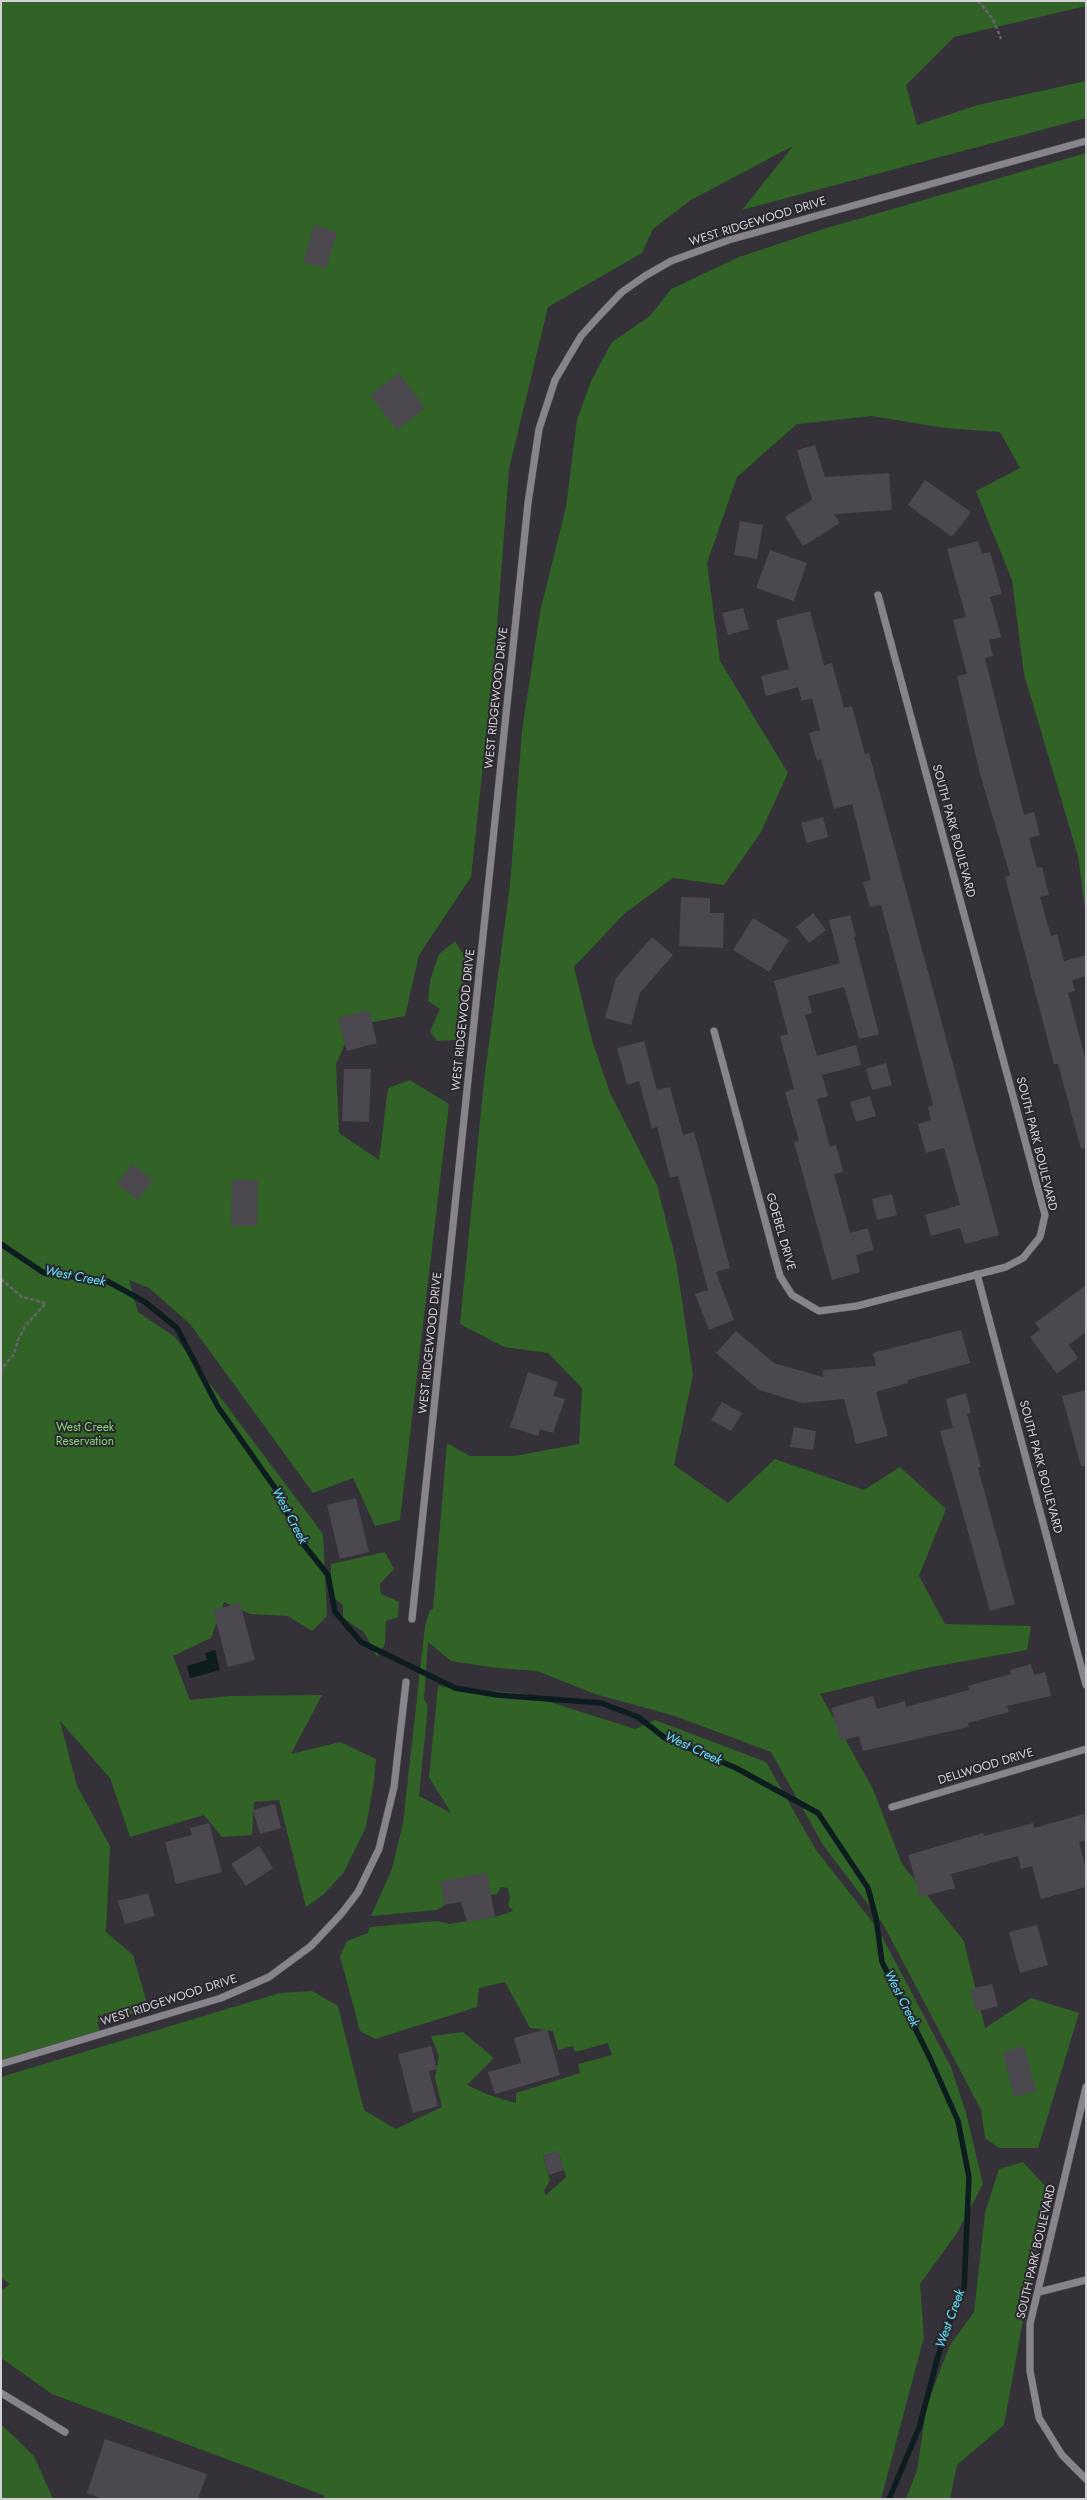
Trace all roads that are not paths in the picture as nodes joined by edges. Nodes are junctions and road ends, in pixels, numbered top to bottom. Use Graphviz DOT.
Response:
graph roads {
  1 [pos="1086,141"];
  2 [pos="878,595"];
  3 [pos="714,1031"];
  4 [pos="977,1274"];
  5 [pos="412,1619"];
  6 [pos="406,1682"];
  7 [pos="1086,1684"];
  8 [pos="1086,1749"];
  9 [pos="892,1807"];
  10 [pos="1,2064"];
  11 [pos="1086,2087"];
  12 [pos="1086,2280"];
  13 [pos="1039,2292"];
  14 [pos="1,2393"];
  15 [pos="65,2432"];
  16 [pos="1086,2479"];
  1 -- 5 [label="street, WEST RIDGEWOOD DRIVE"];
  2 -- 4 [label="street, SOUTH PARK BOULEVARD"];
  3 -- 4 [label="street, GOEBEL DRIVE"];
  4 -- 7 [label="street, SOUTH PARK BOULEVARD"];
  6 -- 10 [label="street, WEST RIDGEWOOD DRIVE"];
  8 -- 9 [label="street, DELLWOOD DRIVE"];
  11 -- 13 [label="street, SOUTH PARK BOULEVARD"];
  12 -- 13 [label="street"];
  13 -- 16 [label="street, SOUTH PARK BOULEVARD"];
  14 -- 15 [label="street"];
}
